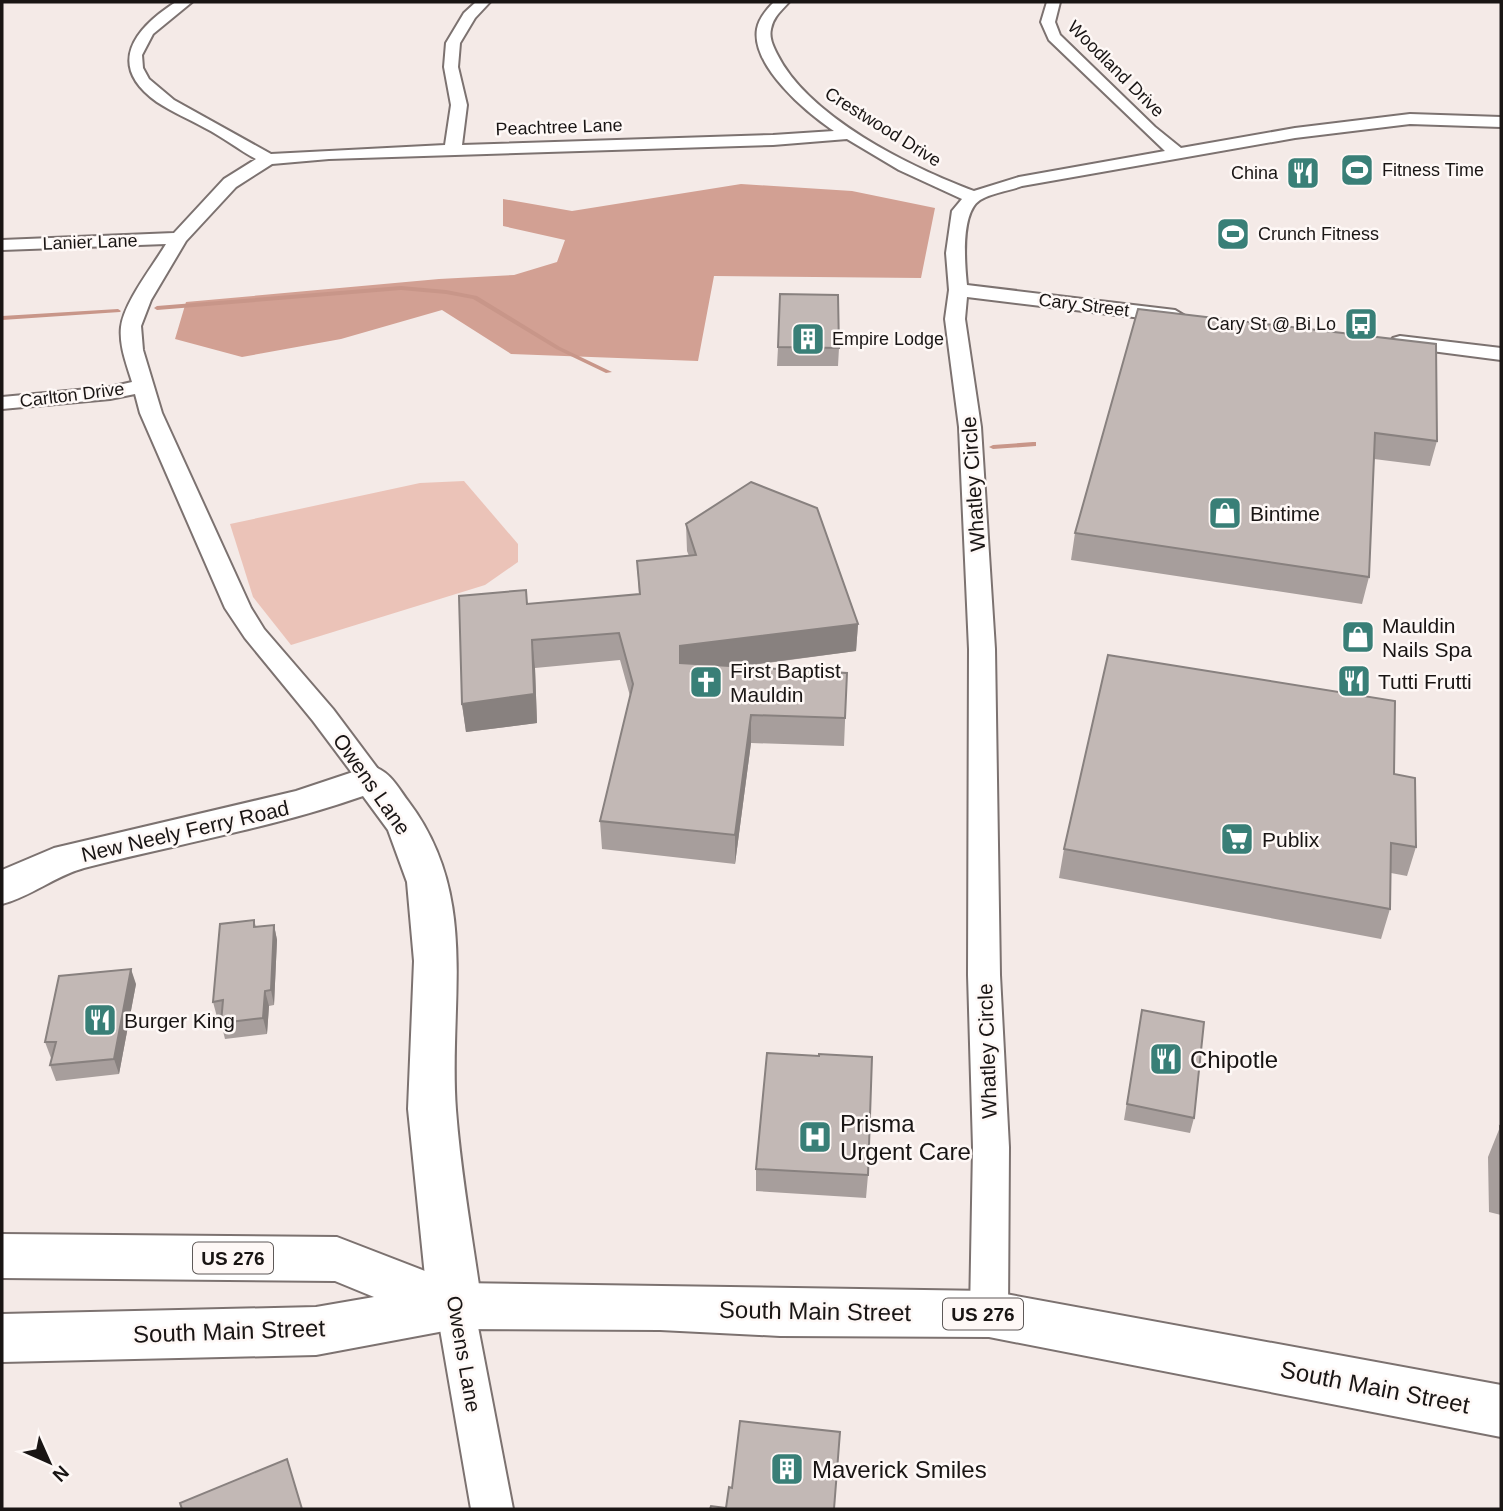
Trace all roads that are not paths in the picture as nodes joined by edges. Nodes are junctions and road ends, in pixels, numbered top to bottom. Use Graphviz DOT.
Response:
graph roads {
  1 [pos="185,2"];
  2 [pos="484,2"];
  3 [pos="782,2"];
  4 [pos="1053,2"];
  5 [pos="1501,122"];
  6 [pos="852,134"];
  7 [pos="453,149"];
  8 [pos="1177,153"];
  9 [pos="268,159"];
  10 [pos="973,197"];
  11 [pos="179,238"];
  12 [pos="2,245"];
  13 [pos="958,290"];
  14 [pos="1198,319"];
  15 [pos="1387,341"];
  16 [pos="1501,354"];
  17 [pos="143,386"];
  18 [pos="2,403"];
  19 [pos="371,779"];
  20 [pos="2,890"];
  21 [pos="2,1256"];
  22 [pos="455,1306"];
  23 [pos="989,1314"];
  24 [pos="2,1338"];
  25 [pos="1501,1411"];
  26 [pos="492,1509"];
  1 -- 9 [label="street"];
  2 -- 7 [label="street"];
  3 -- 6 [label="street, Crestwood Drive"];
  4 -- 8 [label="street, Woodland Drive"];
  5 -- 8 [label="street"];
  6 -- 7 [label="street, Peachtree Lane"];
  6 -- 10 [label="street, Crestwood Drive"];
  7 -- 9 [label="street, Peachtree Lane"];
  8 -- 10 [label="street"];
  9 -- 11 [label="street, Owens Lane"];
  10 -- 13 [label="street, Whatley Circle"];
  11 -- 12 [label="street, Lanier Lane"];
  11 -- 17 [label="street, Owens Lane"];
  13 -- 14 [label="street, Cary Street"];
  13 -- 23 [label="street, Whatley Circle"];
  15 -- 16 [label="street"];
  17 -- 18 [label="street, Carlton Drive"];
  17 -- 19 [label="street, Owens Lane"];
  19 -- 20 [label="main road, New Neely Ferry Road"];
  19 -- 22 [label="main road, Owens Lane"];
  21 -- 22 [label="main road, South Main Street / US 276"];
  22 -- 23 [label="main road, South Main Street / US 276"];
  22 -- 24 [label="main road, South Main Street / US 276"];
  22 -- 26 [label="street, Owens Lane"];
  23 -- 25 [label="main road, South Main Street / US 276"];
}
